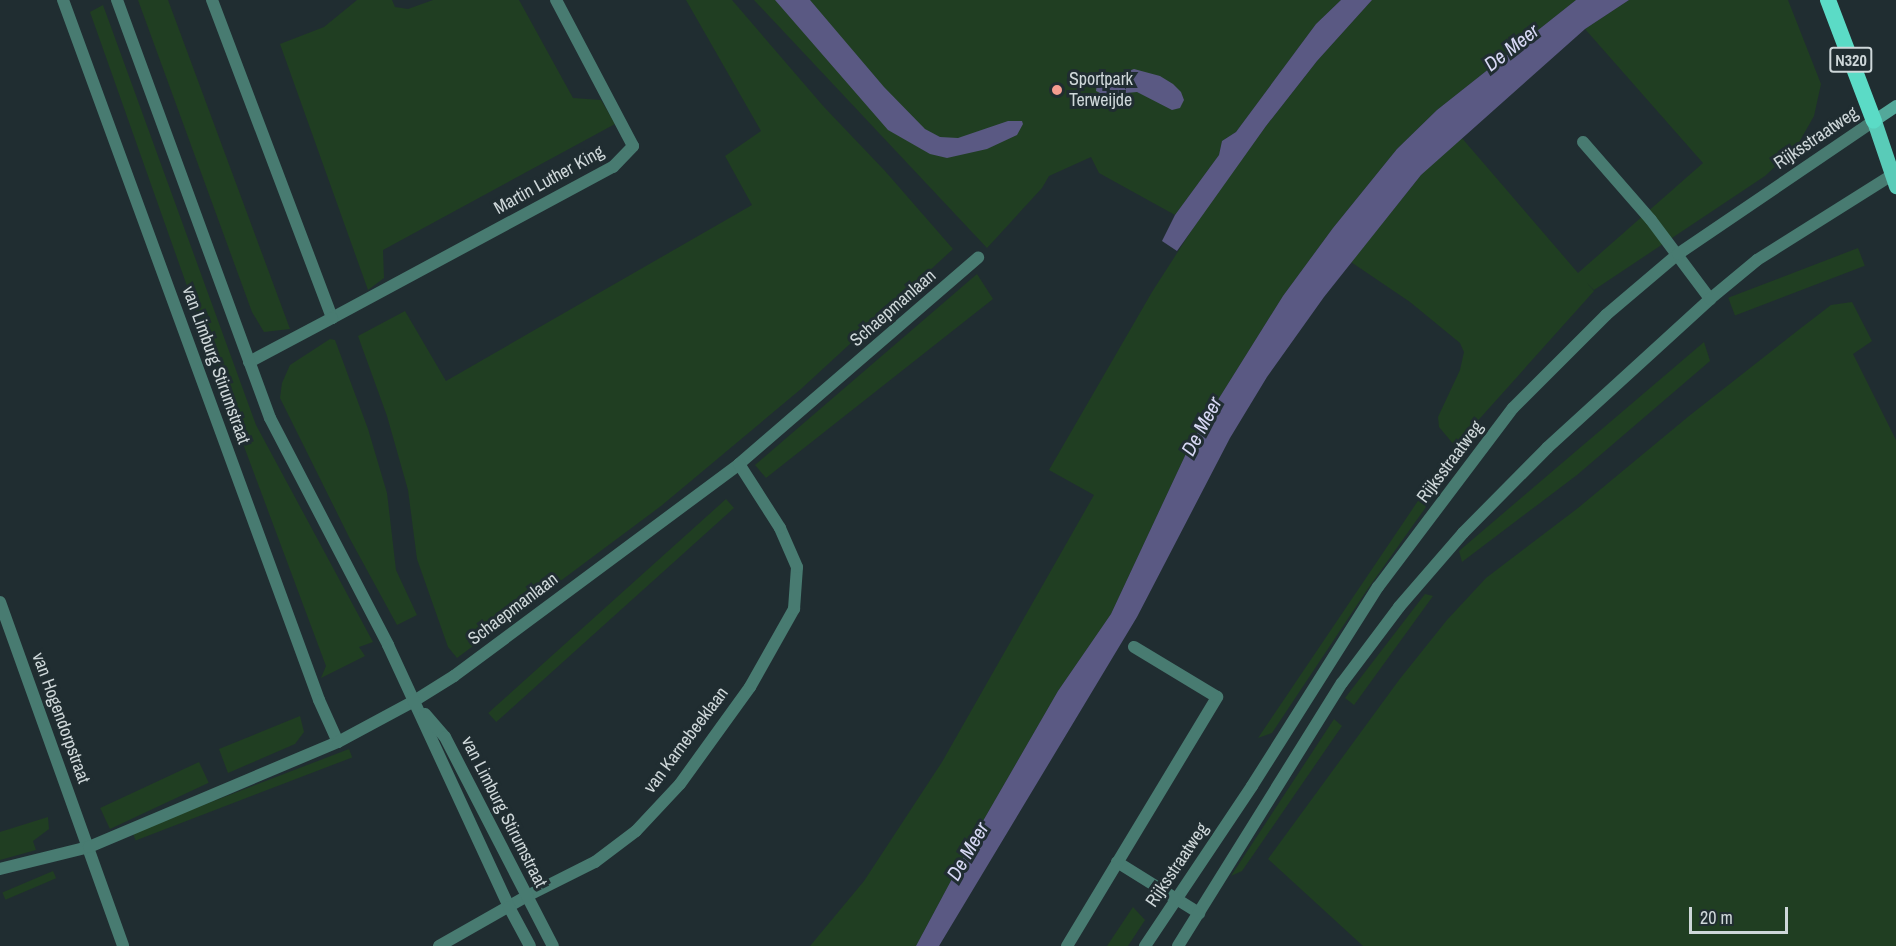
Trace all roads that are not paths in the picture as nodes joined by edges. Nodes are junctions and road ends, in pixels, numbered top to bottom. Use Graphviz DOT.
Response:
graph roads {
  1 [pos="63,0"];
  2 [pos="117,0"];
  3 [pos="212,0"];
  4 [pos="556,0"];
  5 [pos="1828,0"];
  6 [pos="1896,106"];
  7 [pos="1874,121"];
  8 [pos="1583,142"];
  9 [pos="1895,178"];
  10 [pos="1678,254"];
  11 [pos="978,258"];
  12 [pos="1710,299"];
  13 [pos="332,318"];
  14 [pos="249,362"];
  15 [pos="739,464"];
  16 [pos="0,602"];
  17 [pos="1134,647"];
  18 [pos="414,701"];
  19 [pos="338,742"];
  20 [pos="89,847"];
  21 [pos="1117,862"];
  22 [pos="0,869"];
  23 [pos="527,896"];
  24 [pos="1176,899"];
  25 [pos="509,907"];
  26 [pos="1199,913"];
  27 [pos="123,946"];
  28 [pos="439,946"];
  29 [pos="530,946"];
  30 [pos="553,946"];
  31 [pos="1066,946"];
  32 [pos="1145,946"];
  33 [pos="1178,946"];
  1 -- 19 [label="street, van Limburg Stirumstraat"];
  2 -- 14 [label="street, van Limburg Stirumstraat"];
  3 -- 13 [label="street"];
  4 -- 13 [label="street, Martin Luther King"];
  5 -- 7 [label="highway, N320"];
  6 -- 7 [label="main road, Rijksstraatweg"];
  7 -- 9 [label="main road, N320"];
  7 -- 10 [label="street, Rijksstraatweg"];
  8 -- 10 [label="street"];
  9 -- 12 [label="street"];
  10 -- 12 [label="street"];
  10 -- 24 [label="street, Rijksstraatweg"];
  11 -- 15 [label="street, Schaepmanlaan"];
  12 -- 26 [label="street"];
  13 -- 14 [label="street, Martin Luther King"];
  14 -- 18 [label="street, van Limburg Stirumstraat"];
  15 -- 18 [label="street, Schaepmanlaan"];
  15 -- 23 [label="street, van Karnebeeklaan"];
  16 -- 20 [label="street, van Hogendorpstraat"];
  17 -- 21 [label="street"];
  18 -- 19 [label="street, Schaepmanlaan"];
  18 -- 23 [label="street, van Limburg Stirumstraat"];
  18 -- 25 [label="street, van Limburg Stirumstraat"];
  19 -- 20 [label="street, Schaepmanlaan"];
  20 -- 22 [label="street, Schaepmanlaan"];
  20 -- 27 [label="street"];
  21 -- 24 [label="street"];
  21 -- 31 [label="street"];
  23 -- 25 [label="street, van Karnebeeklaan"];
  23 -- 30 [label="street, van Limburg Stirumstraat"];
  24 -- 26 [label="street"];
  24 -- 32 [label="street, Rijksstraatweg"];
  25 -- 28 [label="street, van Karnebeeklaan"];
  25 -- 29 [label="street, van Limburg Stirumstraat"];
  26 -- 33 [label="street"];
}
